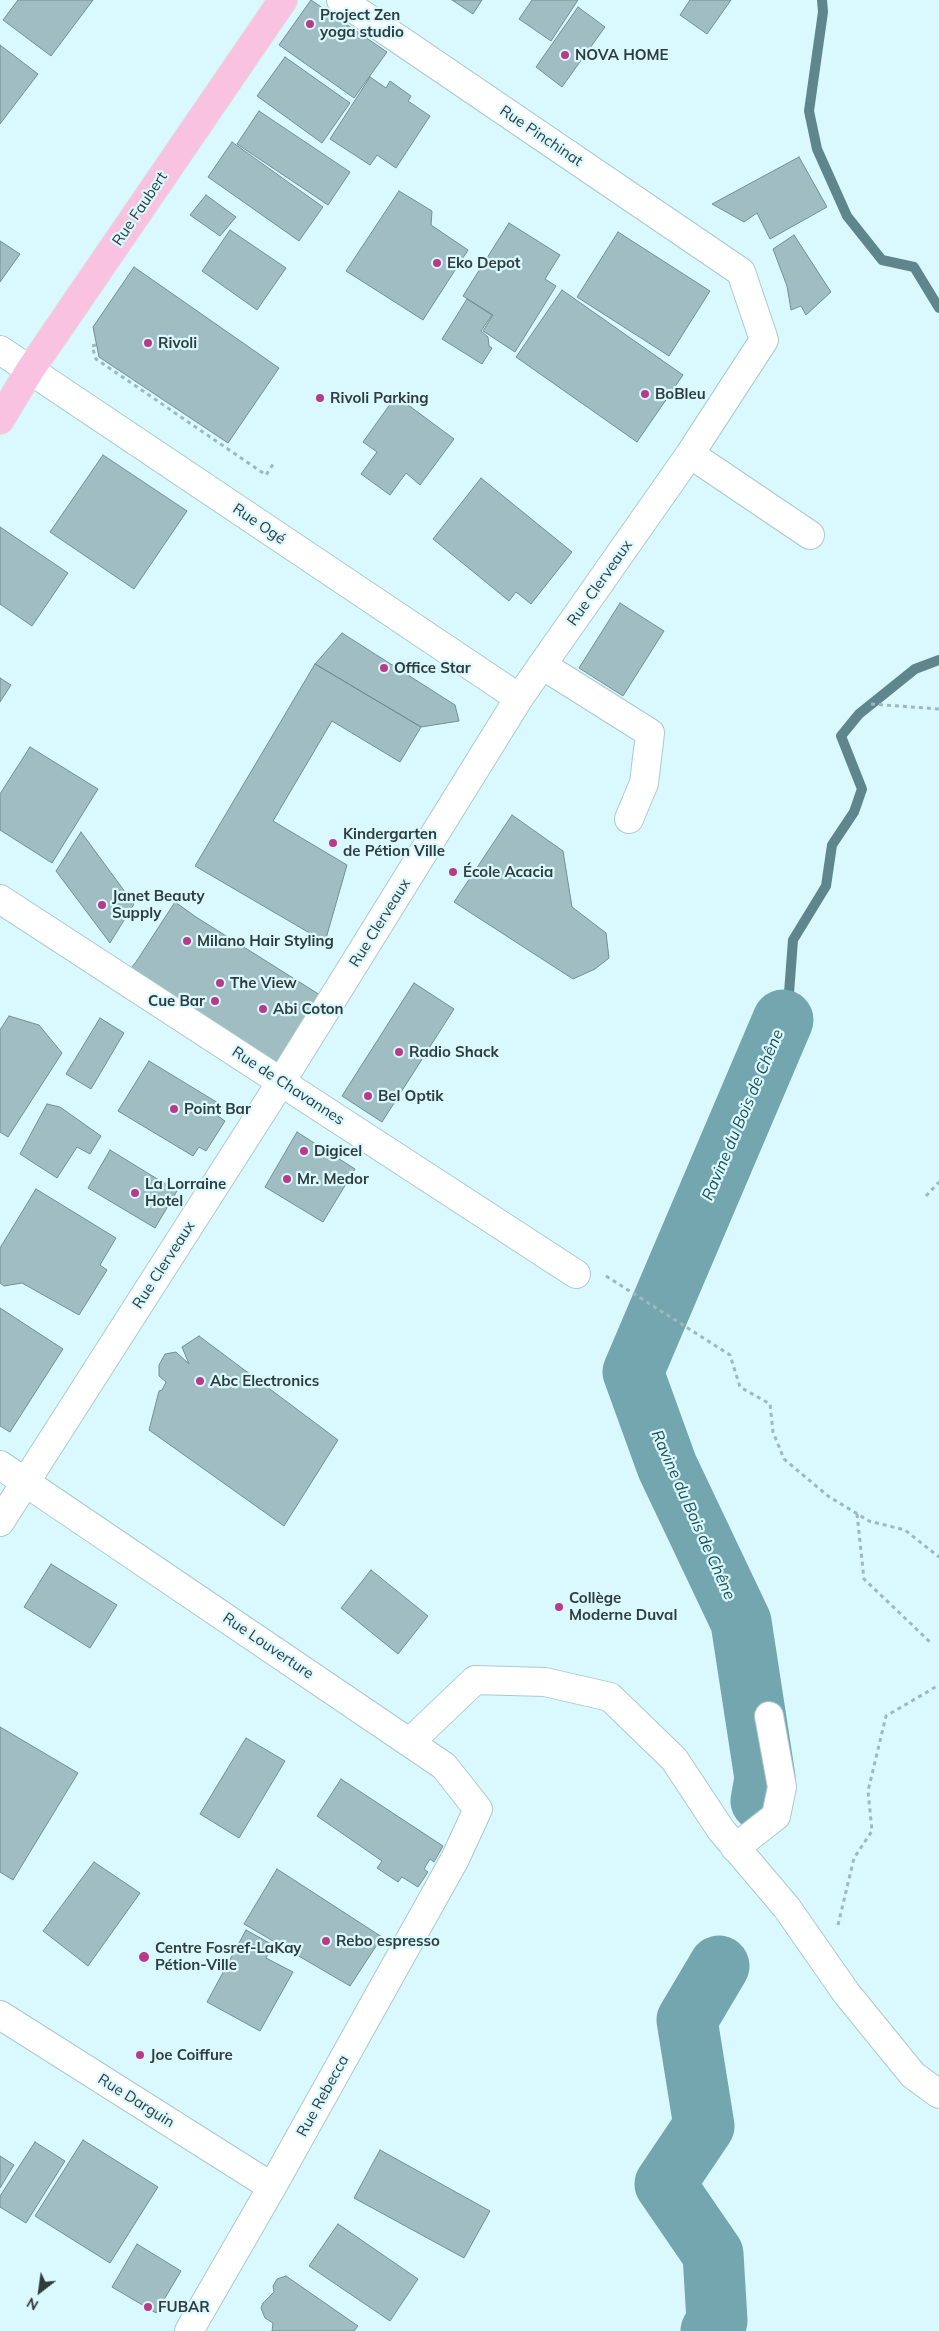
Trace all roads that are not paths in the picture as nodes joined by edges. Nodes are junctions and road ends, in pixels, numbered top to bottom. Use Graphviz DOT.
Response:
graph roads {
  1 [pos="283,0"];
  2 [pos="342,0"];
  3 [pos="741,272"];
  4 [pos="0,350"];
  5 [pos="30,370"];
  6 [pos="0,420"];
  7 [pos="690,454"];
  8 [pos="810,535"];
  9 [pos="542,665"];
  10 [pos="519,698"];
  11 [pos="629,819"];
  12 [pos="0,899"];
  13 [pos="281,1082"];
  14 [pos="576,1274"];
  15 [pos="0,1465"];
  16 [pos="25,1482"];
  17 [pos="0,1522"];
  18 [pos="769,1716"];
  19 [pos="410,1742"];
  20 [pos="736,1848"];
  21 [pos="455,1859"];
  22 [pos="0,2015"];
  23 [pos="939,2094"];
  24 [pos="272,2187"];
  25 [pos="189,2331"];
  1 -- 5 [label="main road, Rue Faubert"];
  2 -- 3 [label="street, Rue Pinchinat"];
  3 -- 7 [label="street, Rue Clerveaux"];
  4 -- 5 [label="street, Rue Ogé"];
  5 -- 6 [label="main road, Rue Faubert"];
  5 -- 10 [label="street, Rue Ogé"];
  7 -- 8 [label="street"];
  7 -- 9 [label="street, Rue Clerveaux"];
  9 -- 10 [label="street, Rue Clerveaux"];
  9 -- 11 [label="street"];
  10 -- 13 [label="street, Rue Clerveaux"];
  12 -- 13 [label="street, Rue de Chavannes"];
  13 -- 14 [label="street, Rue de Chavannes"];
  13 -- 16 [label="street, Rue Clerveaux"];
  15 -- 16 [label="street, Rue Louverture"];
  16 -- 17 [label="street, Rue Clerveaux"];
  16 -- 19 [label="street, Rue Louverture"];
  18 -- 20 [label="street"];
  19 -- 20 [label="street"];
  19 -- 21 [label="street, Rue Louverture"];
  20 -- 23 [label="street"];
  21 -- 24 [label="street, Rue Rebecca"];
  22 -- 24 [label="street, Rue Darguin"];
  24 -- 25 [label="street, Rue Rebecca"];
}
